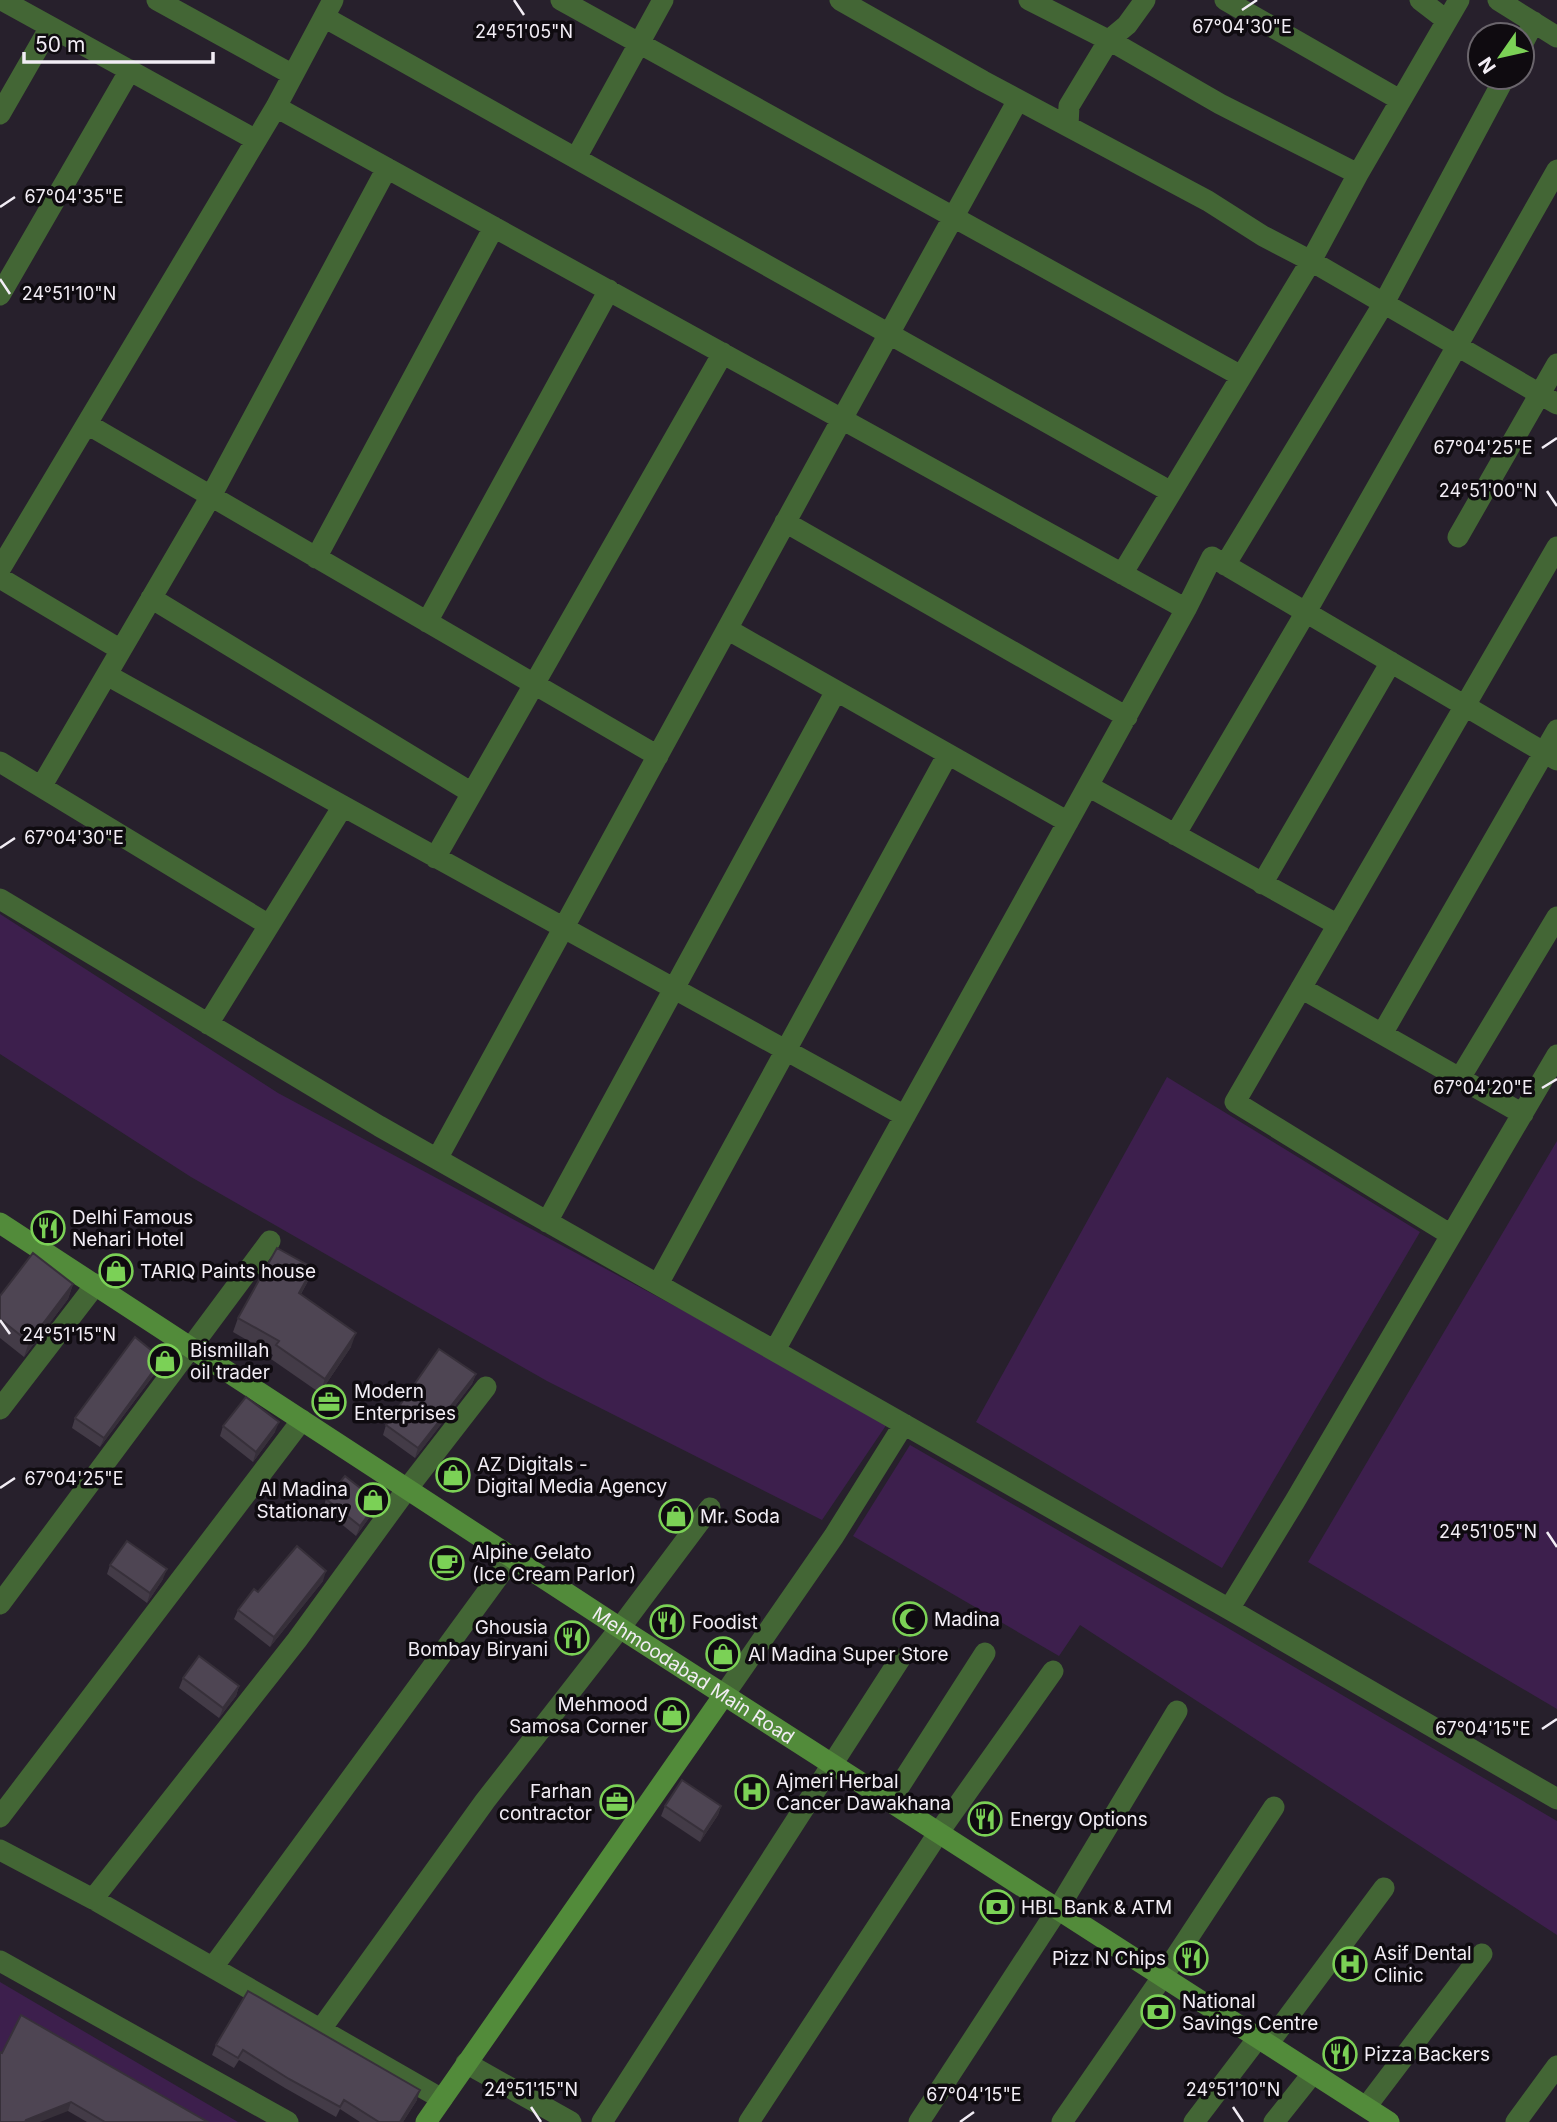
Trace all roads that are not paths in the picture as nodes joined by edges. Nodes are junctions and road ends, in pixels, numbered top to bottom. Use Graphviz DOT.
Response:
graph roads {
  1 [pos="2,0"];
  2 [pos="157,0"];
  3 [pos="561,0"];
  4 [pos="663,0"];
  5 [pos="840,0"];
  6 [pos="1029,0"];
  7 [pos="1145,0"];
  8 [pos="1225,0"];
  9 [pos="1420,0"];
  10 [pos="1459,0"];
  11 [pos="1498,0"];
  12 [pos="329,8"];
  13 [pos="1446,20"];
  14 [pos="1532,21"];
  15 [pos="1536,23"];
  16 [pos="50,27"];
  17 [pos="1557,37"];
  18 [pos="1109,40"];
  19 [pos="639,43"];
  20 [pos="130,70"];
  21 [pos="293,75"];
  22 [pos="1498,91"];
  23 [pos="1018,100"];
  24 [pos="1400,100"];
  25 [pos="276,107"];
  26 [pos="0,114"];
  27 [pos="1068,126"];
  28 [pos="256,140"];
  29 [pos="576,158"];
  30 [pos="387,168"];
  31 [pos="1557,170"];
  32 [pos="1358,174"];
  33 [pos="953,217"];
  34 [pos="494,227"];
  35 [pos="1311,261"];
  36 [pos="609,290"];
  37 [pos="0,295"];
  38 [pos="1384,303"];
  39 [pos="889,333"];
  40 [pos="1458,346"];
  41 [pos="723,353"];
  42 [pos="1557,364"];
  43 [pos="1241,376"];
  44 [pos="1549,399"];
  45 [pos="842,419"];
  46 [pos="87,424"];
  47 [pos="1171,492"];
  48 [pos="211,496"];
  49 [pos="785,522"];
  50 [pos="1458,537"];
  51 [pos="1557,547"];
  52 [pos="316,558"];
  53 [pos="1225,565"];
  54 [pos="0,569"];
  55 [pos="1122,574"];
  56 [pos="0,578"];
  57 [pos="151,598"];
  58 [pos="1186,609"];
  59 [pos="1306,612"];
  60 [pos="427,622"];
  61 [pos="727,629"];
  62 [pos="121,649"];
  63 [pos="1391,662"];
  64 [pos="107,675"];
  65 [pos="534,684"];
  66 [pos="836,691"];
  67 [pos="1465,706"];
  68 [pos="1126,717"];
  69 [pos="1557,730"];
  70 [pos="948,754"];
  71 [pos="658,756"];
  72 [pos="1551,756"];
  73 [pos="0,762"];
  74 [pos="1088,786"];
  75 [pos="41,787"];
  76 [pos="472,793"];
  77 [pos="343,806"];
  78 [pos="1068,822"];
  79 [pos="1175,835"];
  80 [pos="435,858"];
  81 [pos="1262,884"];
  82 [pos="0,899"];
  83 [pos="1557,917"];
  84 [pos="269,925"];
  85 [pos="1338,925"];
  86 [pos="563,928"];
  87 [pos="1301,988"];
  88 [pos="675,990"];
  89 [pos="208,1024"];
  90 [pos="1382,1034"];
  91 [pos="786,1049"];
  92 [pos="1557,1055"];
  93 [pos="1460,1078"];
  94 [pos="1523,1114"];
  95 [pos="905,1116"];
  96 [pos="437,1159"];
  97 [pos="547,1222"];
  98 [pos="0,1223"];
  99 [pos="1451,1235"];
  100 [pos="270,1241"];
  101 [pos="96,1284"];
  102 [pos="658,1284"];
  103 [pos="192,1347"];
  104 [pos="775,1350"];
  105 [pos="486,1387"];
  106 [pos="0,1409"];
  107 [pos="302,1419"];
  108 [pos="904,1424"];
  109 [pos="407,1489"];
  110 [pos="710,1508"];
  111 [pos="512,1558"];
  112 [pos="0,1604"];
  113 [pos="1229,1609"];
  114 [pos="620,1628"];
  115 [pos="985,1653"];
  116 [pos="900,1659"];
  117 [pos="1053,1671"];
  118 [pos="724,1695"];
  119 [pos="1177,1711"];
  120 [pos="833,1764"];
  121 [pos="1557,1799"];
  122 [pos="890,1801"];
  123 [pos="1274,1807"];
  124 [pos="0,1817"];
  125 [pos="939,1832"];
  126 [pos="0,1850"];
  127 [pos="1384,1888"];
  128 [pos="93,1899"];
  129 [pos="1058,1909"];
  130 [pos="1482,1954"];
  131 [pos="0,1961"];
  132 [pos="213,1967"];
  133 [pos="1163,1976"];
  134 [pos="321,2029"];
  135 [pos="1263,2041"];
  136 [pos="466,2063"];
  137 [pos="1557,2066"];
  138 [pos="1313,2073"];
  139 [pos="442,2099"];
  140 [pos="1366,2107"];
  141 [pos="288,2122"];
  142 [pos="426,2122"];
  143 [pos="571,2122"];
  144 [pos="602,2122"];
  145 [pos="749,2122"];
  146 [pos="919,2122"];
  147 [pos="1062,2122"];
  148 [pos="1194,2122"];
  149 [pos="1274,2122"];
  150 [pos="1389,2122"];
  151 [pos="1516,2122"];
  1 -- 16 [label="street"];
  2 -- 21 [label="street"];
  3 -- 19 [label="street"];
  4 -- 19 [label="street"];
  5 -- 23 [label="street"];
  6 -- 18 [label="street"];
  7 -- 18 [label="street"];
  8 -- 24 [label="street"];
  9 -- 13 [label="street"];
  10 -- 13 [label="street"];
  11 -- 14 [label="street"];
  12 -- 21 [label="street"];
  12 -- 29 [label="street"];
  13 -- 24 [label="street"];
  15 -- 17 [label="street"];
  16 -- 20 [label="street"];
  16 -- 26 [label="street"];
  18 -- 27 [label="street"];
  18 -- 32 [label="street"];
  19 -- 29 [label="street"];
  19 -- 33 [label="street"];
  20 -- 28 [label="street"];
  20 -- 37 [label="street"];
  21 -- 25 [label="street"];
  22 -- 38 [label="street"];
  23 -- 27 [label="street"];
  23 -- 33 [label="street"];
  24 -- 32 [label="street"];
  25 -- 28 [label="street"];
  25 -- 30 [label="street"];
  27 -- 35 [label="street"];
  28 -- 46 [label="street"];
  29 -- 39 [label="street"];
  30 -- 34 [label="street"];
  30 -- 48 [label="street"];
  31 -- 40 [label="street"];
  32 -- 35 [label="street"];
  33 -- 39 [label="street"];
  33 -- 43 [label="street"];
  34 -- 36 [label="street"];
  34 -- 52 [label="street"];
  35 -- 38 [label="street"];
  35 -- 43 [label="street"];
  36 -- 41 [label="street"];
  36 -- 60 [label="street"];
  38 -- 40 [label="street"];
  38 -- 53 [label="street"];
  39 -- 45 [label="street"];
  39 -- 47 [label="street"];
  40 -- 44 [label="street"];
  40 -- 59 [label="street"];
  41 -- 45 [label="street"];
  41 -- 65 [label="street"];
  42 -- 44 [label="street"];
  43 -- 47 [label="street"];
  44 -- 50 [label="street"];
  45 -- 49 [label="street"];
  45 -- 55 [label="street"];
  46 -- 48 [label="street"];
  46 -- 54 [label="street"];
  47 -- 55 [label="street"];
  48 -- 52 [label="street"];
  48 -- 57 [label="street"];
  49 -- 61 [label="street"];
  49 -- 68 [label="street"];
  51 -- 67 [label="street"];
  52 -- 60 [label="street"];
  53 -- 58 [label="street"];
  53 -- 59 [label="street"];
  55 -- 58 [label="street"];
  56 -- 62 [label="street"];
  57 -- 62 [label="street"];
  57 -- 76 [label="street"];
  58 -- 68 [label="street"];
  59 -- 63 [label="street"];
  59 -- 79 [label="street"];
  60 -- 65 [label="street"];
  61 -- 66 [label="street"];
  61 -- 71 [label="street"];
  62 -- 64 [label="street"];
  63 -- 67 [label="street"];
  63 -- 81 [label="street"];
  64 -- 75 [label="street"];
  64 -- 77 [label="street"];
  65 -- 71 [label="street"];
  65 -- 76 [label="street"];
  66 -- 70 [label="street"];
  66 -- 88 [label="street"];
  67 -- 72 [label="street"];
  67 -- 85 [label="street"];
  68 -- 74 [label="street"];
  69 -- 72 [label="street"];
  70 -- 78 [label="street"];
  70 -- 91 [label="street"];
  71 -- 86 [label="street"];
  72 -- 90 [label="street"];
  73 -- 75 [label="street"];
  74 -- 78 [label="street"];
  74 -- 79 [label="street"];
  75 -- 84 [label="street"];
  76 -- 80 [label="street"];
  77 -- 80 [label="street"];
  77 -- 84 [label="street"];
  78 -- 95 [label="street"];
  79 -- 81 [label="street"];
  80 -- 86 [label="street"];
  81 -- 85 [label="street"];
  82 -- 89 [label="street"];
  83 -- 93 [label="street"];
  84 -- 89 [label="street"];
  85 -- 87 [label="street"];
  86 -- 88 [label="street"];
  86 -- 96 [label="street"];
  87 -- 90 [label="street"];
  87 -- 99 [label="street"];
  88 -- 91 [label="street"];
  88 -- 97 [label="street"];
  89 -- 96 [label="street"];
  90 -- 93 [label="street"];
  91 -- 95 [label="street"];
  91 -- 102 [label="street"];
  92 -- 94 [label="street"];
  93 -- 94 [label="street"];
  94 -- 99 [label="street"];
  95 -- 104 [label="street"];
  96 -- 97 [label="street"];
  97 -- 102 [label="street"];
  98 -- 101 [label="main road, Mehmoodabad Main Road"];
  99 -- 113 [label="street"];
  100 -- 103 [label="street"];
  101 -- 103 [label="main road, Mehmoodabad Main Road"];
  101 -- 106 [label="street"];
  102 -- 104 [label="street"];
  103 -- 107 [label="main road, Mehmoodabad Main Road"];
  103 -- 112 [label="street"];
  104 -- 108 [label="street"];
  105 -- 109 [label="street"];
  107 -- 109 [label="main road, Mehmoodabad Main Road"];
  107 -- 124 [label="street"];
  108 -- 113 [label="street"];
  108 -- 118 [label="street"];
  109 -- 111 [label="main road, Mehmoodabad Main Road"];
  109 -- 128 [label="street"];
  110 -- 114 [label="street"];
  111 -- 114 [label="main road, Mehmoodabad Main Road"];
  111 -- 132 [label="street"];
  113 -- 121 [label="street"];
  114 -- 118 [label="main road, Mehmoodabad Main Road"];
  114 -- 134 [label="street"];
  115 -- 122 [label="street"];
  116 -- 120 [label="street"];
  117 -- 125 [label="street"];
  118 -- 120 [label="main road, Mehmoodabad Main Road"];
  118 -- 136 [label="main road"];
  119 -- 129 [label="street"];
  120 -- 122 [label="main road, Mehmoodabad Main Road"];
  120 -- 144 [label="street"];
  122 -- 125 [label="main road, Mehmoodabad Main Road"];
  123 -- 133 [label="street"];
  125 -- 129 [label="main road, Mehmoodabad Main Road"];
  125 -- 145 [label="street"];
  126 -- 128 [label="street"];
  127 -- 135 [label="street"];
  128 -- 132 [label="street"];
  129 -- 133 [label="main road, Mehmoodabad Main Road"];
  129 -- 146 [label="street"];
  130 -- 140 [label="street"];
  131 -- 141 [label="street"];
  132 -- 134 [label="street"];
  133 -- 135 [label="main road, Mehmoodabad Main Road"];
  133 -- 147 [label="street"];
  134 -- 139 [label="street"];
  135 -- 138 [label="main road, Mehmoodabad Main Road"];
  135 -- 148 [label="street"];
  136 -- 139 [label="main road"];
  136 -- 143 [label="street"];
  137 -- 151 [label="street"];
  138 -- 140 [label="main road, Mehmoodabad Main Road"];
  138 -- 149 [label="street"];
  139 -- 142 [label="main road"];
  140 -- 150 [label="main road, Mehmoodabad Main Road"];
}
